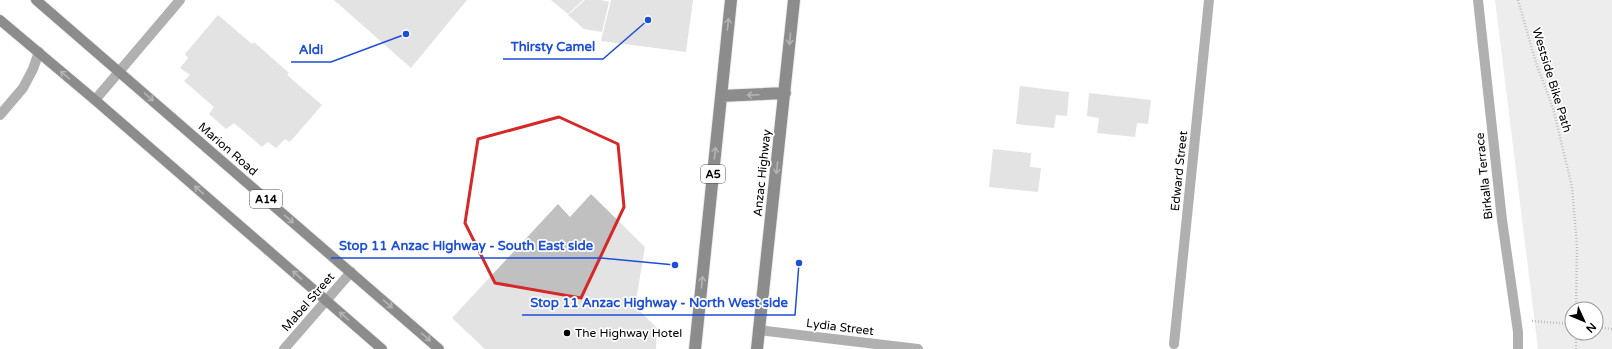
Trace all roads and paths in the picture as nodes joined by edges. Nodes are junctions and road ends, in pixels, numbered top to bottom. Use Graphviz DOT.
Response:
graph roads {
  1 [pos="36,0"];
  2 [pos="180,0"];
  3 [pos="731,0"];
  4 [pos="794,0"];
  5 [pos="1209,0"];
  6 [pos="1478,0"];
  7 [pos="1518,0"];
  8 [pos="0,20"];
  9 [pos="39,52"];
  10 [pos="119,72"];
  11 [pos="785,93"];
  12 [pos="720,96"];
  13 [pos="95,100"];
  14 [pos="0,115"];
  15 [pos="351,272"];
  16 [pos="326,300"];
  17 [pos="1576,301"];
  18 [pos="1516,320"];
  19 [pos="1564,323"];
  20 [pos="758,330"];
  21 [pos="1174,344"];
  22 [pos="284,349"];
  23 [pos="382,349"];
  24 [pos="440,349"];
  25 [pos="695,349"];
  26 [pos="757,349"];
  27 [pos="918,349"];
  28 [pos="1518,349"];
  1 -- 10 [label="main road, Marion Road / A14"];
  2 -- 10 [label="street"];
  12 -- 3 [label="highway, A5, one-way"];
  4 -- 11 [label="highway, Anzac Highway, one-way"];
  5 -- 21 [label="street, Edward Street"];
  6 -- 18 [label="street, Birkalla Terrace"];
  7 -- 17 [label="path, Westside Bike Path"];
  8 -- 9 [label="main road"];
  13 -- 9 [label="main road, one-way"];
  9 -- 14 [label="street"];
  10 -- 13 [label="street"];
  10 -- 15 [label="main road, Marion Road / A14, one-way"];
  11 -- 12 [label="highway, one-way"];
  11 -- 20 [label="highway, Anzac Highway, one-way"];
  25 -- 12 [label="highway, A5, one-way"];
  16 -- 13 [label="main road, one-way"];
  15 -- 16 [label="street, Mabel Street"];
  15 -- 24 [label="main road, Marion Road / A14, one-way"];
  16 -- 22 [label="street, Mabel Street"];
  23 -- 16 [label="main road, one-way"];
  18 -- 19 [label="path"];
  18 -- 28 [label="street, Birkalla Terrace"];
  20 -- 26 [label="highway, Anzac Highway"];
  20 -- 27 [label="street, Lydia Street"];
}
